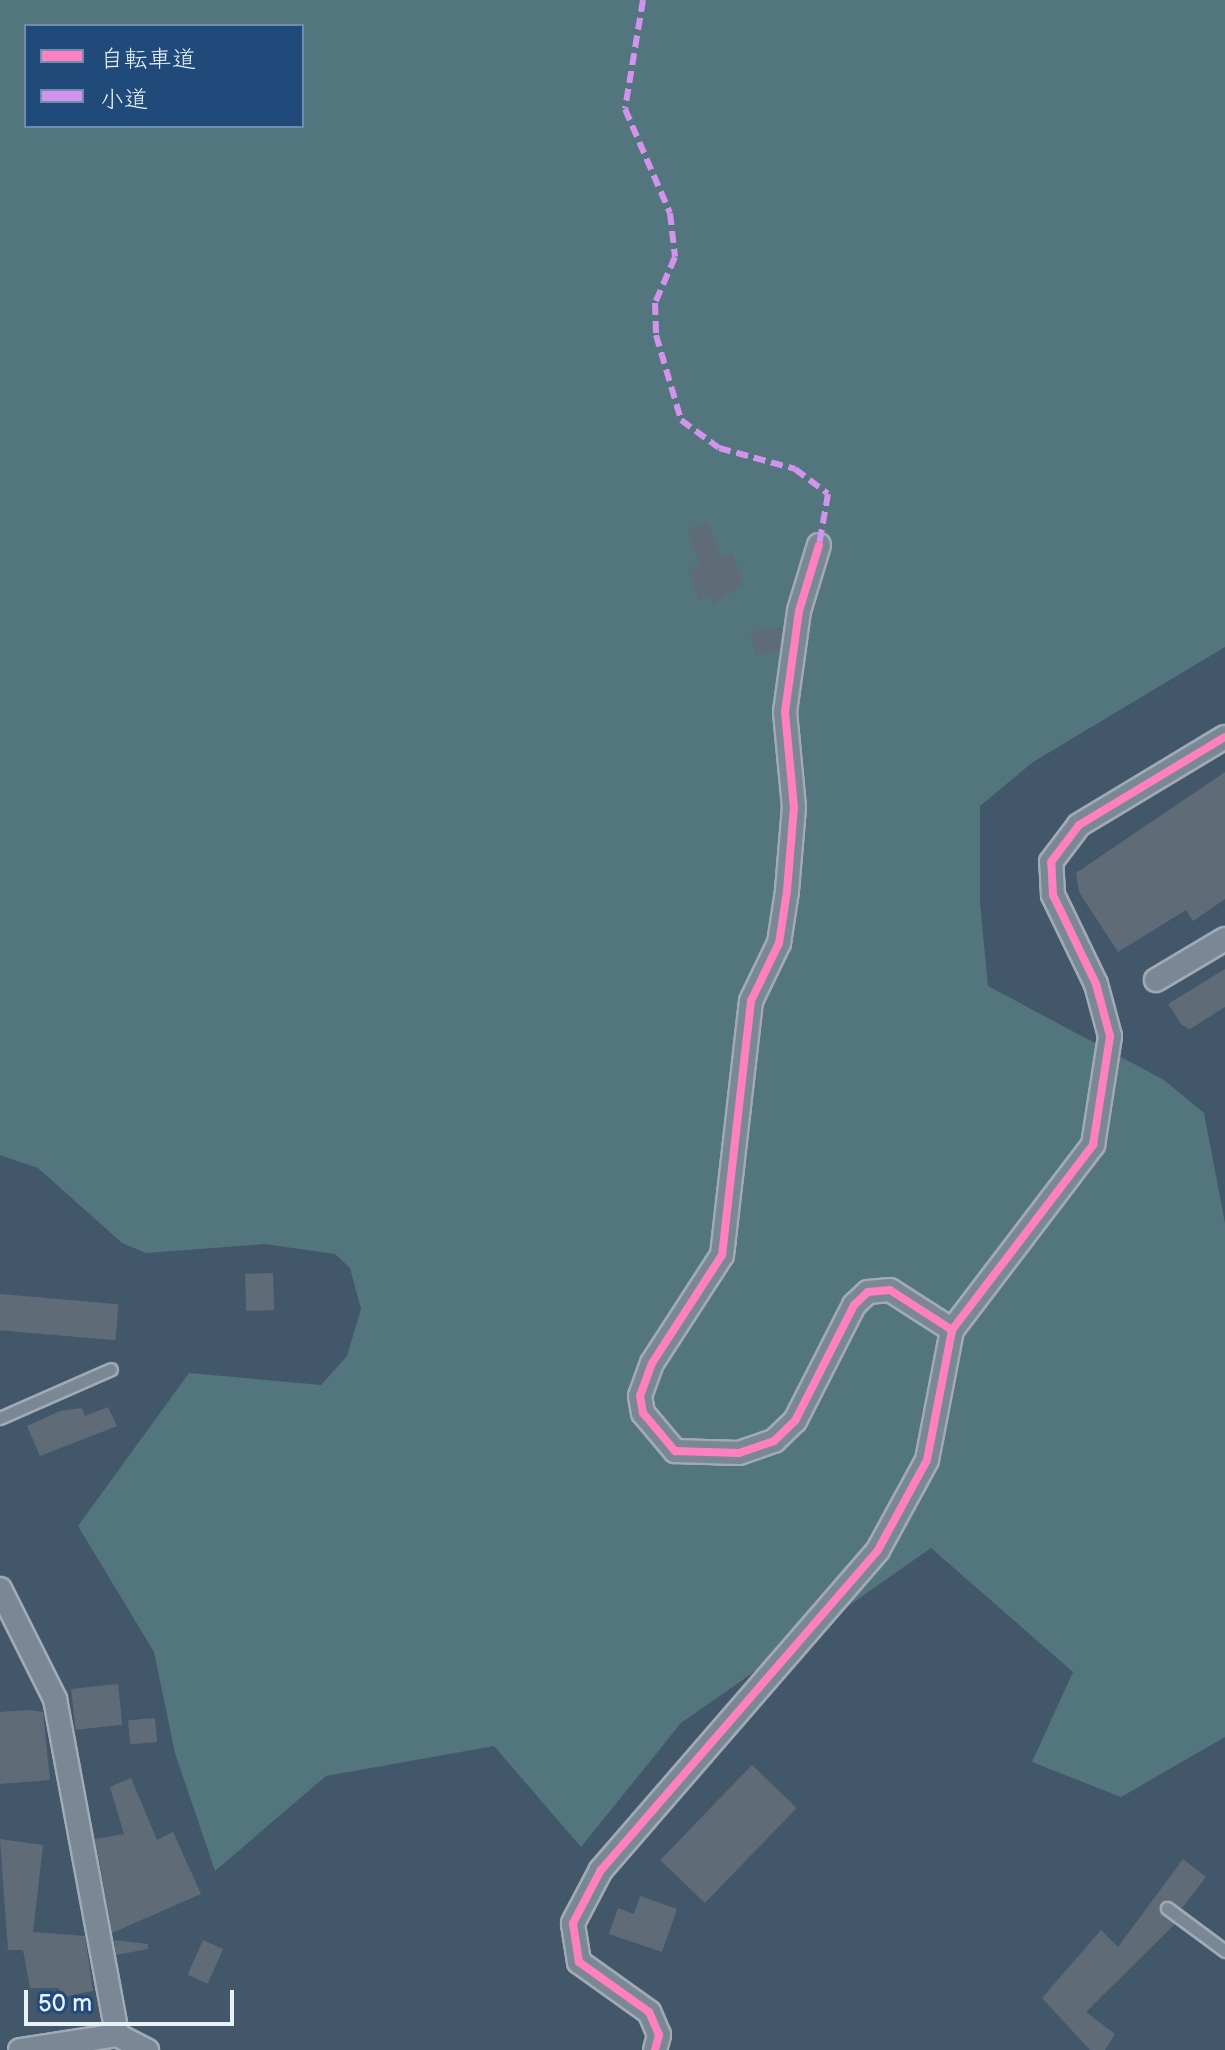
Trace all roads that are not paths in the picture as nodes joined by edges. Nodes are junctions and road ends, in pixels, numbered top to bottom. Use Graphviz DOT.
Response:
graph roads {
  1 [pos="819,545"];
  2 [pos="1225,737"];
  3 [pos="1225,939"];
  4 [pos="1156,980"];
  5 [pos="952,1330"];
  6 [pos="111,1369"];
  7 [pos="0,1418"];
  8 [pos="0,1589"];
  9 [pos="1167,1908"];
  10 [pos="1225,1951"];
  11 [pos="117,2035"];
  12 [pos="20,2050"];
  13 [pos="147,2050"];
  14 [pos="655,2050"];
  1 -- 5 [label="street"];
  2 -- 5 [label="street"];
  3 -- 4 [label="street"];
  5 -- 14 [label="street"];
  6 -- 7 [label="lane"];
  8 -- 11 [label="street"];
  9 -- 10 [label="lane"];
  11 -- 12 [label="street"];
  11 -- 13 [label="street"];
}
